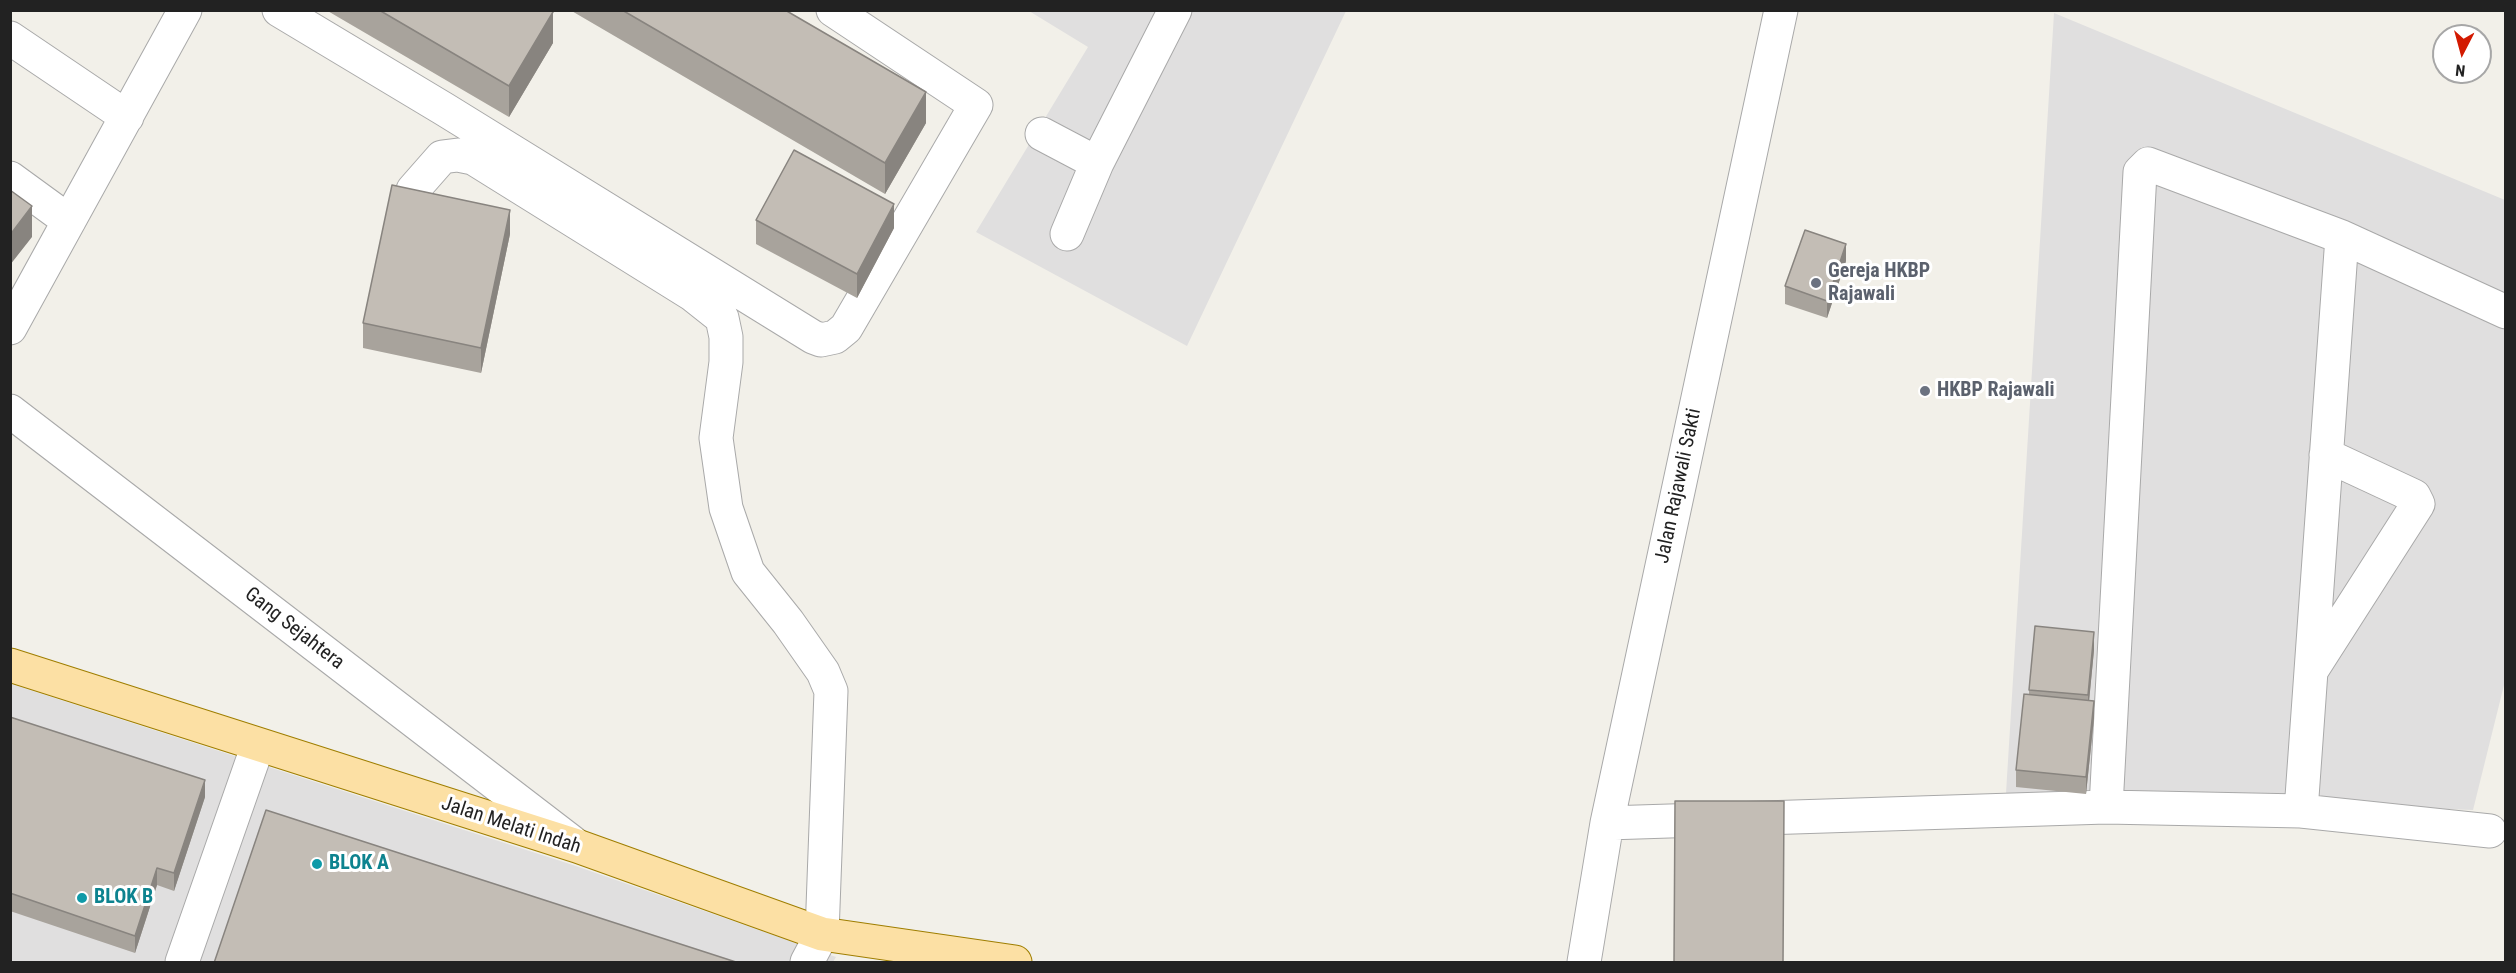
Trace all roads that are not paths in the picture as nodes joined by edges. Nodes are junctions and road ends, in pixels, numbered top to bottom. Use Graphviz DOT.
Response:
graph roads {
  1 [pos="185,10"];
  2 [pos="279,10"];
  3 [pos="833,10"];
  4 [pos="1174,10"];
  5 [pos="1781,10"];
  6 [pos="10,38"];
  7 [pos="127,117"];
  8 [pos="1042,134"];
  9 [pos="1097,163"];
  10 [pos="10,178"];
  11 [pos="413,190"];
  12 [pos="69,221"];
  13 [pos="1067,234"];
  14 [pos="2342,237"];
  15 [pos="2505,312"];
  16 [pos="10,328"];
  17 [pos="10,411"];
  18 [pos="2326,455"];
  19 [pos="10,665"];
  20 [pos="2311,672"];
  21 [pos="258,745"];
  22 [pos="2106,807"];
  23 [pos="2301,811"];
  24 [pos="1607,823"];
  25 [pos="2490,831"];
  26 [pos="577,846"];
  27 [pos="822,934"];
  28 [pos="182,963"];
  29 [pos="807,963"];
  30 [pos="1016,963"];
  31 [pos="1584,963"];
  1 -- 7 [label="street"];
  2 -- 3 [label="street"];
  4 -- 9 [label="street"];
  5 -- 24 [label="street, Jalan Rajawali Sakti"];
  6 -- 7 [label="street"];
  7 -- 12 [label="street"];
  8 -- 9 [label="street"];
  9 -- 13 [label="street"];
  10 -- 12 [label="street"];
  11 -- 27 [label="street"];
  12 -- 16 [label="street"];
  14 -- 15 [label="street"];
  14 -- 18 [label="street"];
  14 -- 22 [label="street"];
  17 -- 26 [label="street, Gang Sejahtera"];
  18 -- 20 [label="street"];
  18 -- 20 [label="street"];
  19 -- 21 [label="main road, Jalan Melati Indah"];
  20 -- 23 [label="street"];
  21 -- 26 [label="main road, Jalan Melati Indah"];
  21 -- 28 [label="street"];
  22 -- 23 [label="street"];
  22 -- 24 [label="street"];
  23 -- 25 [label="street"];
  24 -- 31 [label="street, Jalan Rajawali Sakti"];
  26 -- 27 [label="main road, Jalan Melati Indah"];
  27 -- 29 [label="street"];
  27 -- 30 [label="main road, Jalan Melati Indah"];
}
